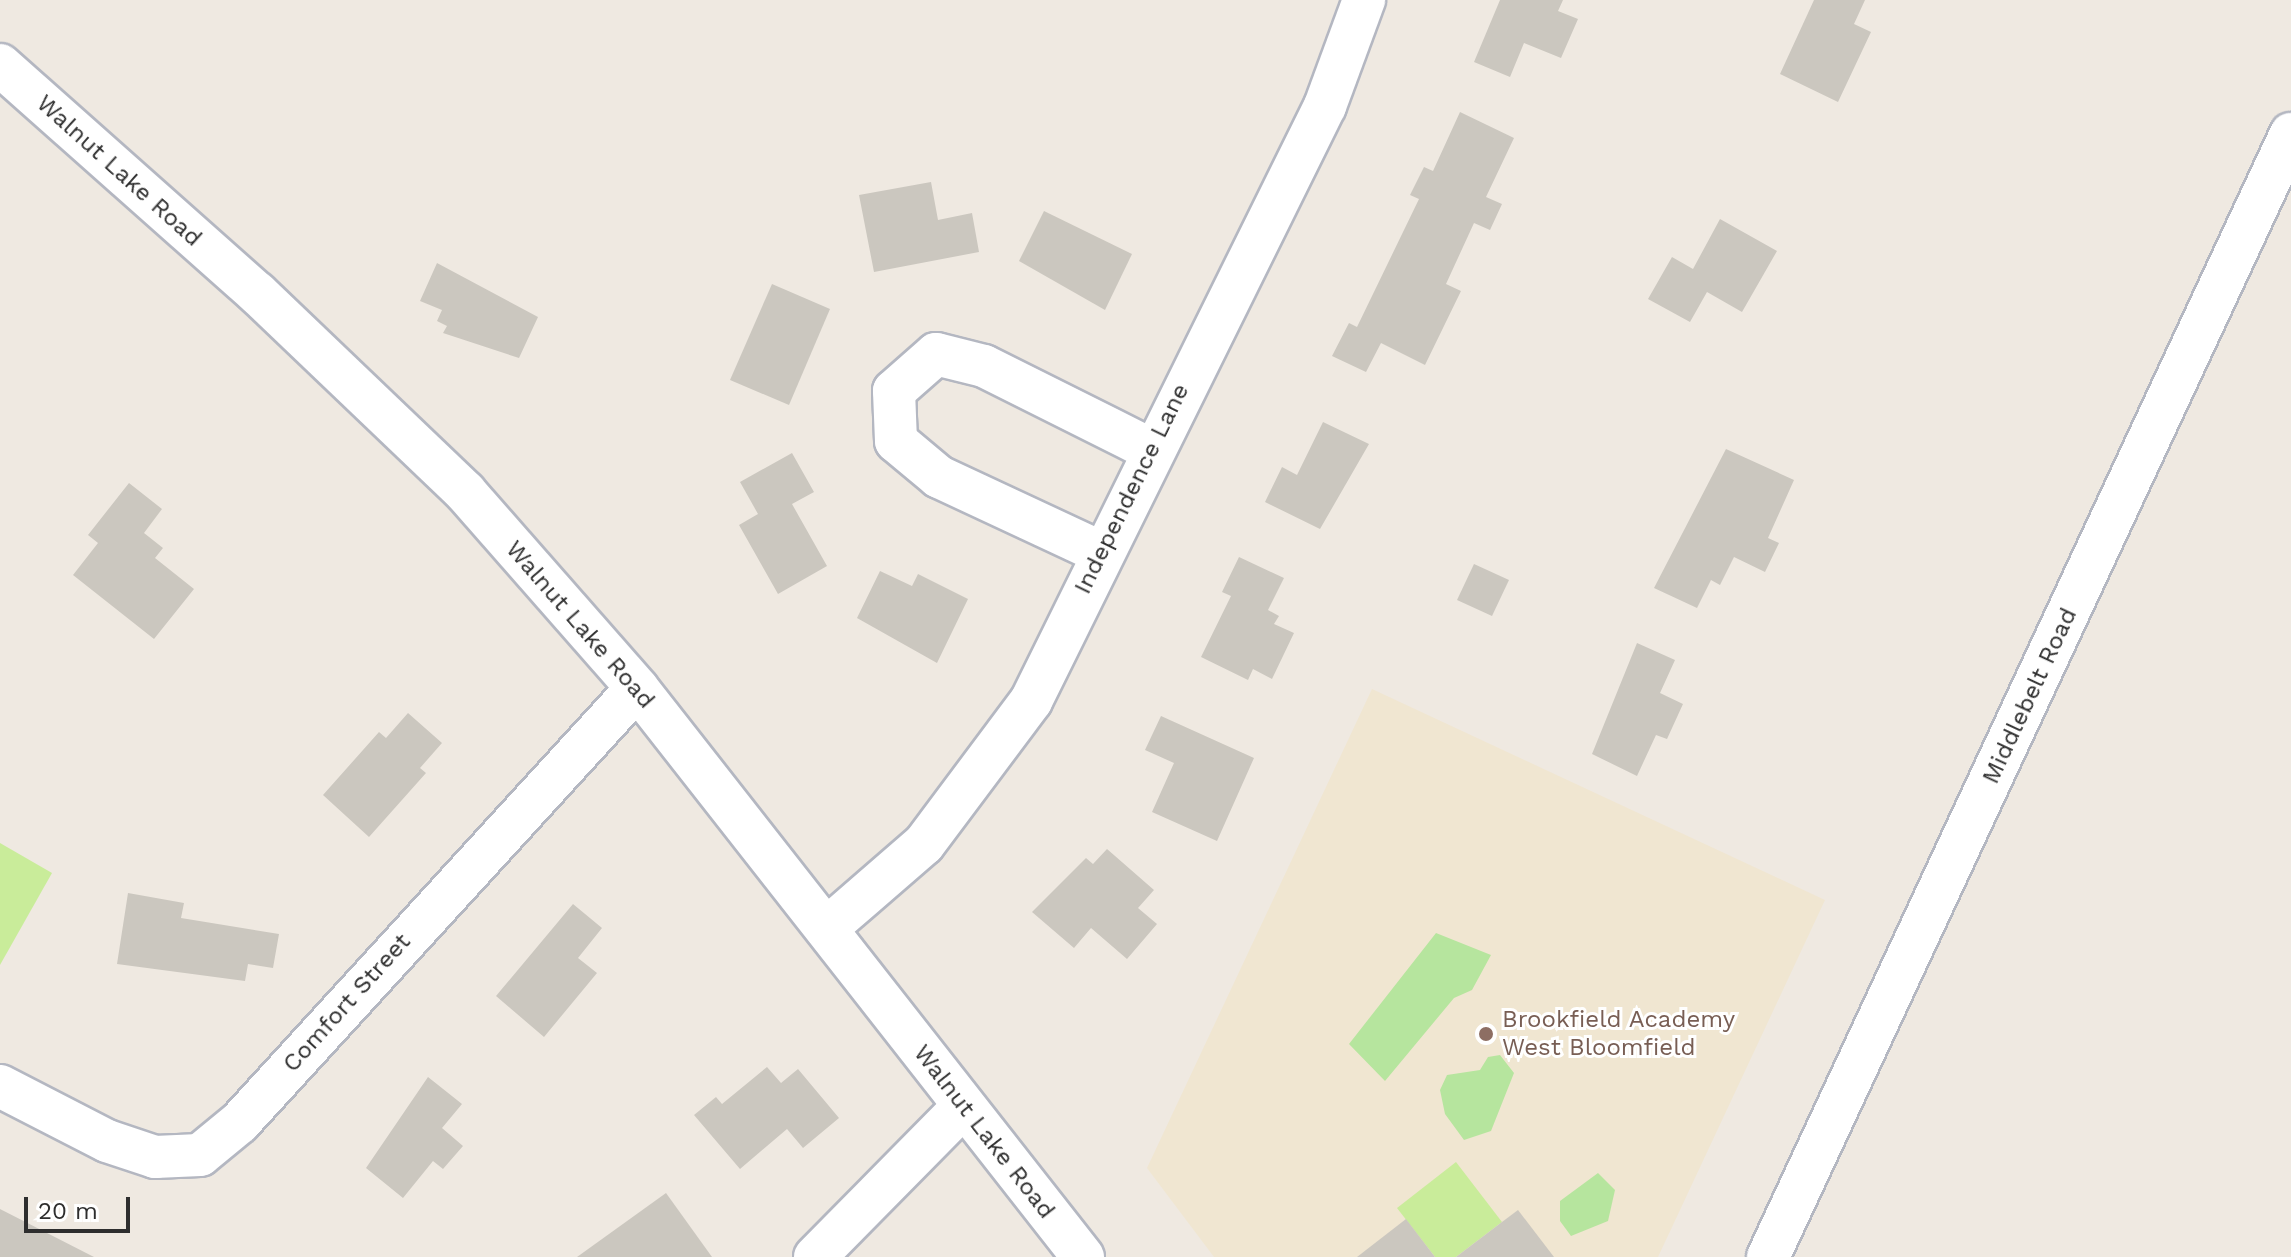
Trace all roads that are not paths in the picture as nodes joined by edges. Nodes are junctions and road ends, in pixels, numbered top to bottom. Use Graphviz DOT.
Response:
graph roads {
  1 [pos="1364,0"];
  2 [pos="0,65"];
  3 [pos="2291,134"];
  4 [pos="1152,450"];
  5 [pos="1100,552"];
  6 [pos="637,688"];
  7 [pos="827,928"];
  8 [pos="0,1086"];
  9 [pos="964,1106"];
  10 [pos="815,1257"];
  11 [pos="1083,1257"];
  12 [pos="1768,1257"];
  1 -- 4 [label="street, Independence Lane"];
  2 -- 6 [label="street, Walnut Lake Road"];
  3 -- 12 [label="street, Middlebelt Road"];
  4 -- 5 [label="street, Independence Lane"];
  4 -- 5 [label="street"];
  5 -- 7 [label="street, Independence Lane"];
  6 -- 7 [label="street, Walnut Lake Road"];
  6 -- 8 [label="street, Comfort Street"];
  7 -- 9 [label="street, Walnut Lake Road"];
  9 -- 10 [label="street"];
  9 -- 11 [label="street, Walnut Lake Road"];
}
